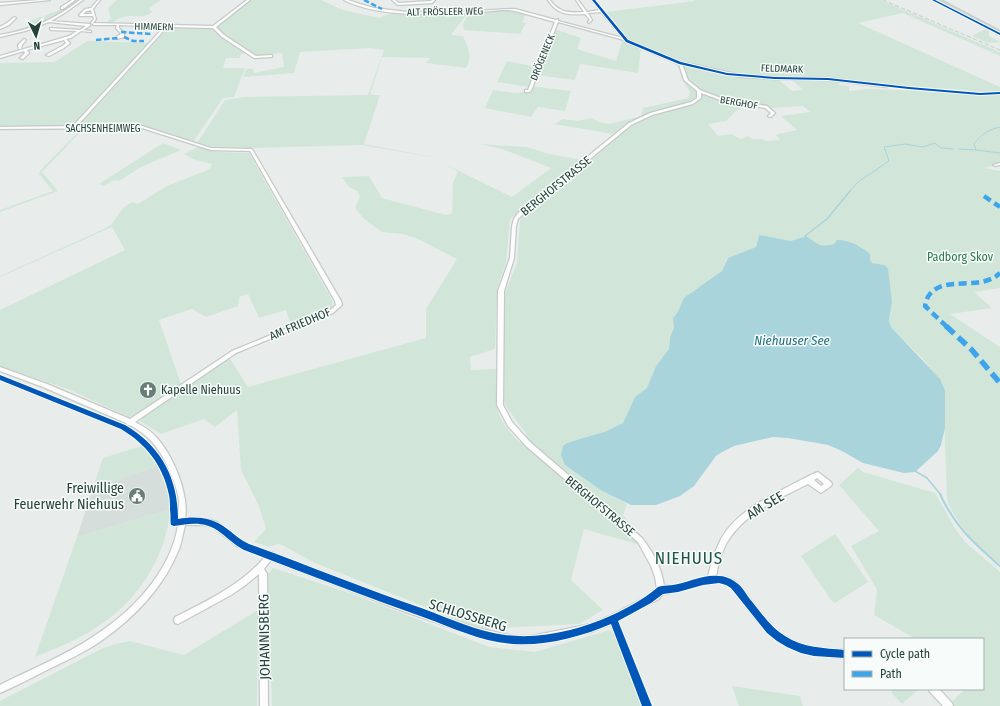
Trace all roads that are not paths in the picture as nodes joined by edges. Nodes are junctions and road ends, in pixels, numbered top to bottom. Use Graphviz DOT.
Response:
graph roads {
  1 [pos="49,0"];
  2 [pos="74,0"];
  3 [pos="82,0"];
  4 [pos="99,0"];
  5 [pos="250,0"];
  6 [pos="345,0"];
  7 [pos="393,0"];
  8 [pos="434,0"];
  9 [pos="549,0"];
  10 [pos="577,0"];
  11 [pos="593,0"];
  12 [pos="938,0"];
  13 [pos="24,1"];
  14 [pos="418,3"];
  15 [pos="0,4"];
  16 [pos="62,8"];
  17 [pos="92,9"];
  18 [pos="602,11"];
  19 [pos="420,12"];
  20 [pos="586,12"];
  21 [pos="93,15"];
  22 [pos="15,18"];
  23 [pos="557,20"];
  24 [pos="49,22"];
  25 [pos="589,22"];
  26 [pos="93,24"];
  27 [pos="88,25"];
  28 [pos="118,26"];
  29 [pos="166,26"];
  30 [pos="214,27"];
  31 [pos="0,28"];
  32 [pos="51,30"];
  33 [pos="81,31"];
  34 [pos="90,31"];
  35 [pos="1000,32"];
  36 [pos="122,35"];
  37 [pos="0,36"];
  38 [pos="65,38"];
  39 [pos="624,39"];
  40 [pos="25,40"];
  41 [pos="20,48"];
  42 [pos="25,50"];
  43 [pos="18,52"];
  44 [pos="48,55"];
  45 [pos="271,56"];
  46 [pos="0,57"];
  47 [pos="22,58"];
  48 [pos="680,63"];
  49 [pos="886,86"];
  50 [pos="526,91"];
  51 [pos="699,91"];
  52 [pos="770,116"];
  53 [pos="74,127"];
  54 [pos="0,128"];
  55 [pos="251,150"];
  56 [pos="0,369"];
  57 [pos="129,423"];
  58 [pos="808,480"];
  59 [pos="183,522"];
  60 [pos="270,555"];
  61 [pos="261,569"];
  62 [pos="711,580"];
  63 [pos="661,590"];
  64 [pos="613,619"];
  65 [pos="178,620"];
  66 [pos="844,654"];
  67 [pos="0,689"];
  68 [pos="935,690"];
  69 [pos="264,706"];
  70 [pos="647,706"];
  71 [pos="949,706"];
  1 -- 13 [label="street"];
  2 -- 16 [label="street"];
  3 -- 24 [label="street"];
  4 -- 17 [label="street"];
  5 -- 30 [label="street"];
  6 -- 19 [label="street, ALT FRÖSLEER WEG"];
  7 -- 14 [label="street"];
  8 -- 14 [label="street"];
  9 -- 20 [label="street"];
  10 -- 20 [label="street"];
  11 -- 18 [label="street"];
  12 -- 35 [label="main road"];
  13 -- 15 [label="street"];
  14 -- 19 [label="street"];
  17 -- 21 [label="street"];
  17 -- 21 [label="street"];
  18 -- 20 [label="street"];
  18 -- 39 [label="street"];
  19 -- 23 [label="street, ALT FRÖSLEER WEG"];
  20 -- 25 [label="street"];
  21 -- 26 [label="street"];
  22 -- 31 [label="street"];
  23 -- 39 [label="street, ALT FRÖSLEER WEG"];
  23 -- 50 [label="street, DRÖGENECK"];
  24 -- 27 [label="street, HIMMERN"];
  24 -- 37 [label="street"];
  26 -- 27 [label="street, HIMMERN"];
  26 -- 28 [label="street, HIMMERN"];
  27 -- 33 [label="street"];
  28 -- 29 [label="street, HIMMERN"];
  28 -- 36 [label="street"];
  29 -- 30 [label="street, HIMMERN"];
  29 -- 53 [label="street"];
  30 -- 45 [label="street"];
  32 -- 33 [label="street"];
  33 -- 34 [label="street"];
  33 -- 38 [label="street"];
  38 -- 41 [label="street"];
  38 -- 42 [label="street"];
  38 -- 44 [label="street"];
  39 -- 48 [label="street"];
  40 -- 41 [label="street"];
  41 -- 43 [label="street"];
  42 -- 43 [label="street"];
  42 -- 47 [label="street"];
  43 -- 46 [label="street"];
  48 -- 49 [label="street, FELDMARK"];
  48 -- 51 [label="street"];
  51 -- 52 [label="street, BERGHOF"];
  51 -- 63 [label="street, BERGHOFSTRASSE"];
  53 -- 54 [label="street, SACHSENHEIMWEG"];
  53 -- 55 [label="street, SACHSENHEIMWEG"];
  55 -- 57 [label="street, AM FRIEDHOF"];
  56 -- 57 [label="street"];
  57 -- 59 [label="street"];
  58 -- 62 [label="street, AM SEE"];
  59 -- 60 [label="street, SCHLOSSBERG"];
  59 -- 67 [label="street"];
  60 -- 61 [label="street, JOHANNISBERG"];
  60 -- 64 [label="street, SCHLOSSBERG"];
  61 -- 65 [label="street, JOHANNISBERG"];
  61 -- 69 [label="street, JOHANNISBERG"];
  62 -- 63 [label="street"];
  62 -- 66 [label="street"];
  63 -- 64 [label="street, SCHLOSSBERG"];
  64 -- 70 [label="street"];
  68 -- 71 [label="street"];
}
